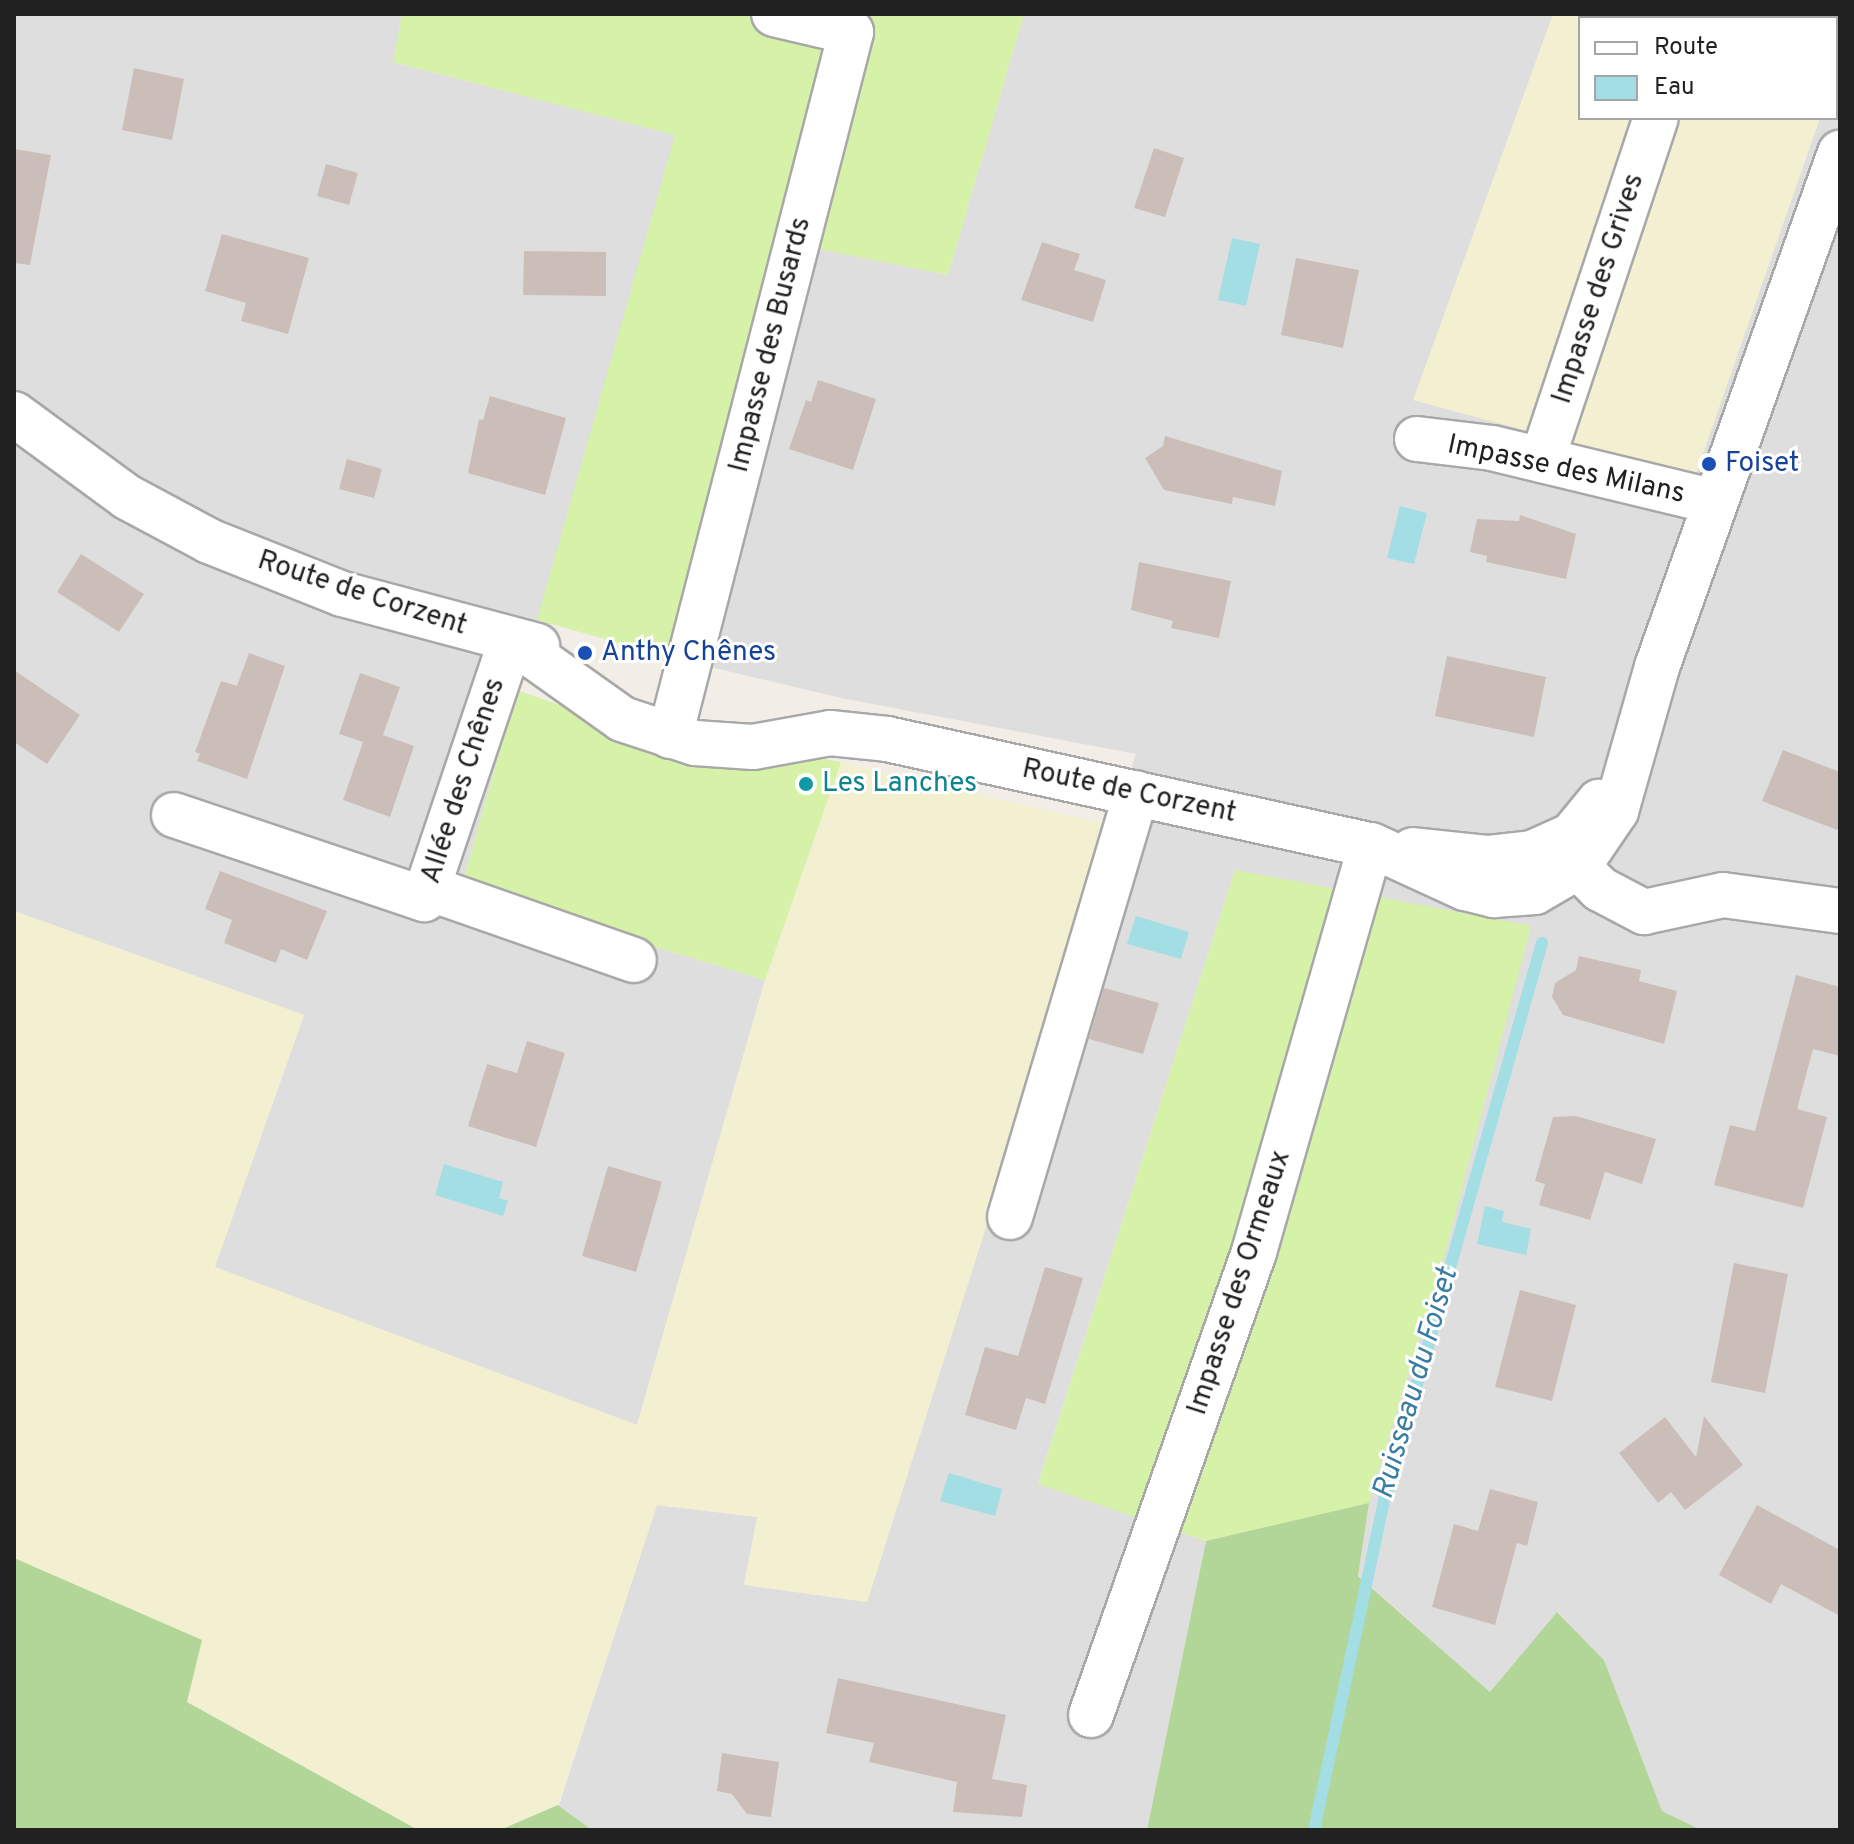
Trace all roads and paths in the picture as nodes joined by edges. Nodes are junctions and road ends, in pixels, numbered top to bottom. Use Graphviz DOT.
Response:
graph roads {
  1 [pos="774,14"];
  2 [pos="1655,120"];
  3 [pos="1840,153"];
  4 [pos="1827,227"];
  5 [pos="14,414"];
  6 [pos="1417,439"];
  7 [pos="1542,460"];
  8 [pos="1715,502"];
  9 [pos="511,640"];
  10 [pos="673,723"];
  11 [pos="1136,793"];
  12 [pos="174,815"];
  13 [pos="1371,845"];
  14 [pos="1571,854"];
  15 [pos="428,888"];
  16 [pos="1840,911"];
  17 [pos="634,960"];
  18 [pos="1010,1217"];
  19 [pos="1091,1715"];
  1 -- 10 [label="street, Impasse des Busards"];
  2 -- 7 [label="street, Impasse des Grives"];
  3 -- 4 [label="street, Route de Corzent"];
  4 -- 8 [label="street, Route de Corzent"];
  5 -- 9 [label="street, Route de Corzent"];
  6 -- 7 [label="street, Impasse des Milans"];
  7 -- 8 [label="street, Impasse des Milans"];
  8 -- 14 [label="street, Route de Corzent"];
  9 -- 10 [label="street, Route de Corzent"];
  9 -- 15 [label="street, Allée des Chênes"];
  10 -- 11 [label="street, Route de Corzent"];
  11 -- 13 [label="street, Route de Corzent"];
  11 -- 18 [label="street"];
  12 -- 15 [label="street, Allée des Chênes"];
  13 -- 14 [label="street, Route de Corzent"];
  13 -- 19 [label="street, Impasse des Ormeaux"];
  14 -- 16 [label="street"];
  15 -- 17 [label="street"];
}
